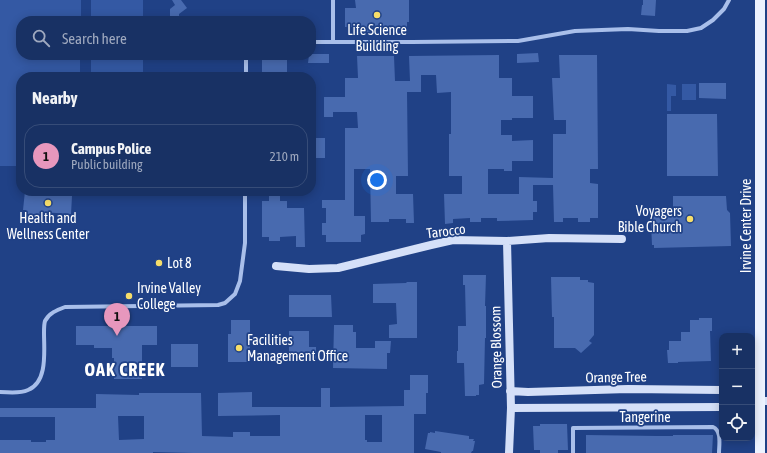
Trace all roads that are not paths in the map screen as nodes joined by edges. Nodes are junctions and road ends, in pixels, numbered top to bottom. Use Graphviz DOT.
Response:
graph roads {
  1 [pos="333,0"];
  2 [pos="729,0"];
  3 [pos="760,0"];
  4 [pos="316,42"];
  5 [pos="333,42"];
  6 [pos="246,60"];
  7 [pos="246,72"];
  8 [pos="246,196"];
  9 [pos="622,239"];
  10 [pos="507,241"];
  11 [pos="276,266"];
  12 [pos="719,390"];
  13 [pos="510,391"];
  14 [pos="0,392"];
  15 [pos="758,401"];
  16 [pos="719,407"];
  17 [pos="511,408"];
  18 [pos="509,453"];
  19 [pos="573,453"];
  20 [pos="719,453"];
  21 [pos="760,453"];
  1 -- 5 [label="street"];
  2 -- 5 [label="street"];
  3 -- 15 [label="main road, Irvine Center Drive"];
  4 -- 5 [label="street"];
  6 -- 7 [label="street"];
  8 -- 14 [label="street"];
  9 -- 10 [label="street, Tarocco"];
  10 -- 11 [label="street, Tarocco"];
  10 -- 13 [label="street, Orange Blossom"];
  12 -- 13 [label="street, Orange Tree"];
  13 -- 17 [label="street, Orange Blossom"];
  15 -- 21 [label="main road, Irvine Center Drive"];
  16 -- 17 [label="street"];
  17 -- 18 [label="street, Orange Blossom"];
  19 -- 20 [label="street, Tangerine"];
}
